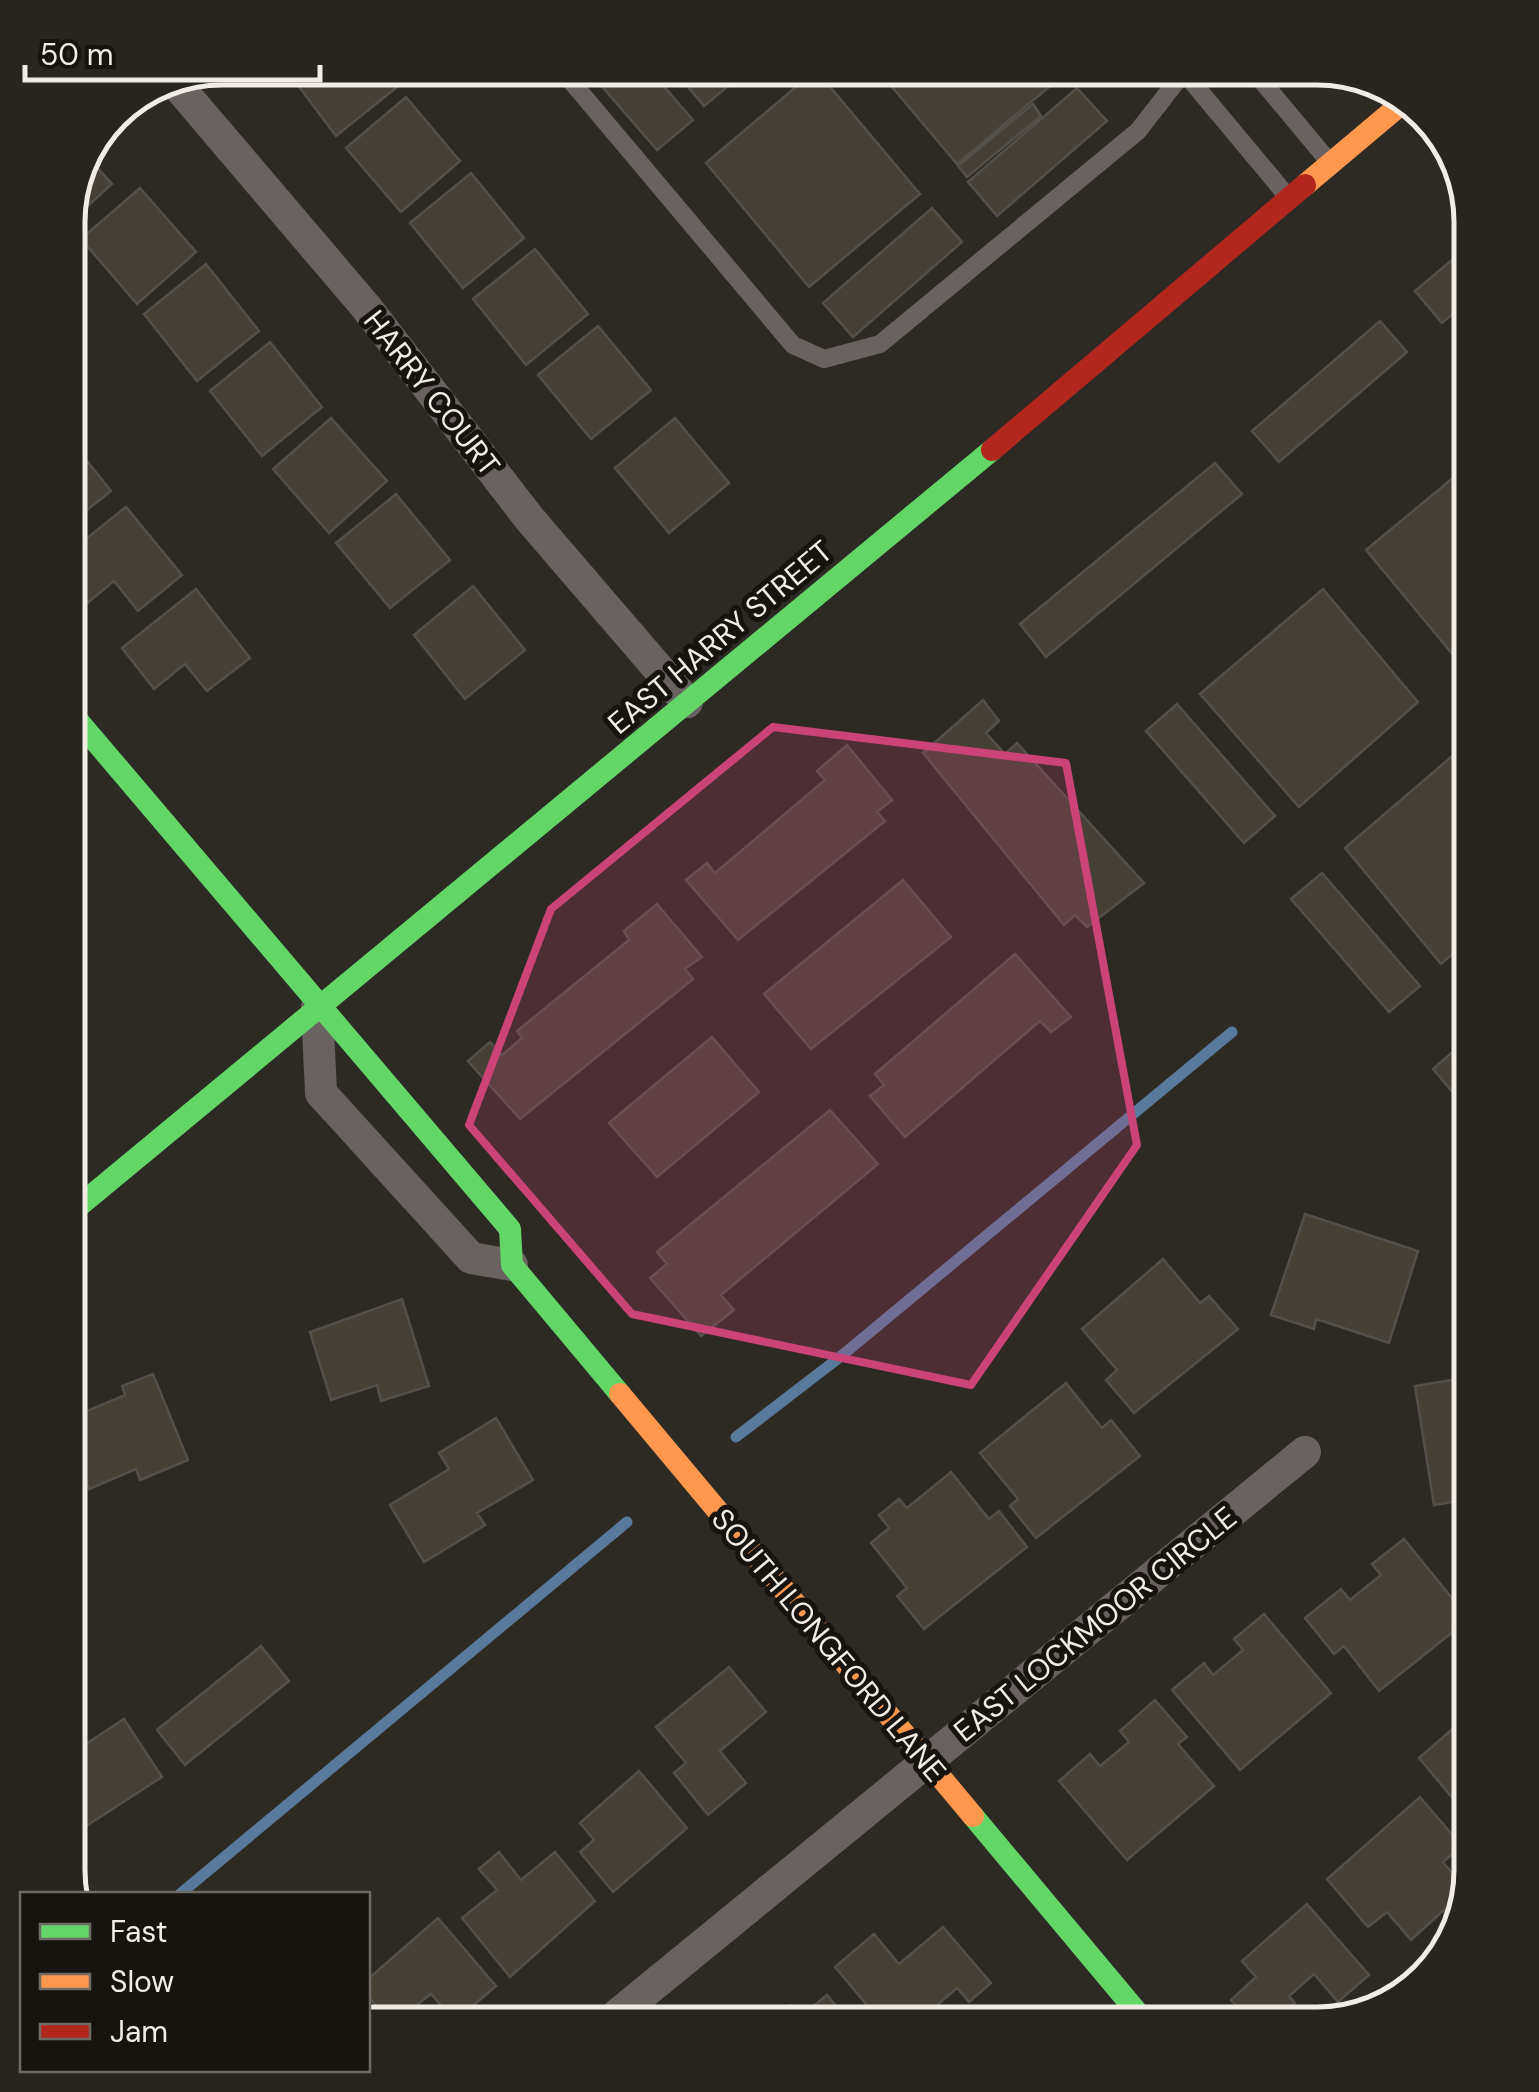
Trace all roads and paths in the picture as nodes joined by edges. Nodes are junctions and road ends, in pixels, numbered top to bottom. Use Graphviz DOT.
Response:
graph roads {
  1 [pos="574,85"];
  2 [pos="1174,85"];
  3 [pos="1197,85"];
  4 [pos="1265,85"];
  5 [pos="183,91"];
  6 [pos="1395,109"];
  7 [pos="1331,164"];
  8 [pos="1290,199"];
  9 [pos="687,702"];
  10 [pos="85,729"];
  11 [pos="318,1006"];
  12 [pos="85,1201"];
  13 [pos="512,1264"];
  14 [pos="1305,1452"];
  15 [pos="926,1762"];
  16 [pos="627,2007"];
  17 [pos="1133,2007"];
  1 -- 2 [label="lane"];
  3 -- 8 [label="lane"];
  4 -- 7 [label="lane"];
  5 -- 9 [label="street, HARRY COURT"];
  6 -- 7 [label="main road, EAST HARRY STREET"];
  7 -- 8 [label="main road, EAST HARRY STREET"];
  8 -- 9 [label="main road, EAST HARRY STREET"];
  9 -- 11 [label="main road, EAST HARRY STREET"];
  10 -- 11 [label="main road, SOUTH LONGFORD LANE"];
  11 -- 12 [label="main road, EAST HARRY STREET"];
  11 -- 13 [label="main road, SOUTH LONGFORD LANE"];
  11 -- 13 [label="street"];
  13 -- 15 [label="main road, SOUTH LONGFORD LANE"];
  14 -- 15 [label="street, EAST LOCKMOOR CIRCLE"];
  15 -- 16 [label="street, EAST LOCKMOOR CIRCLE"];
  15 -- 17 [label="main road, SOUTH LONGFORD LANE"];
}
